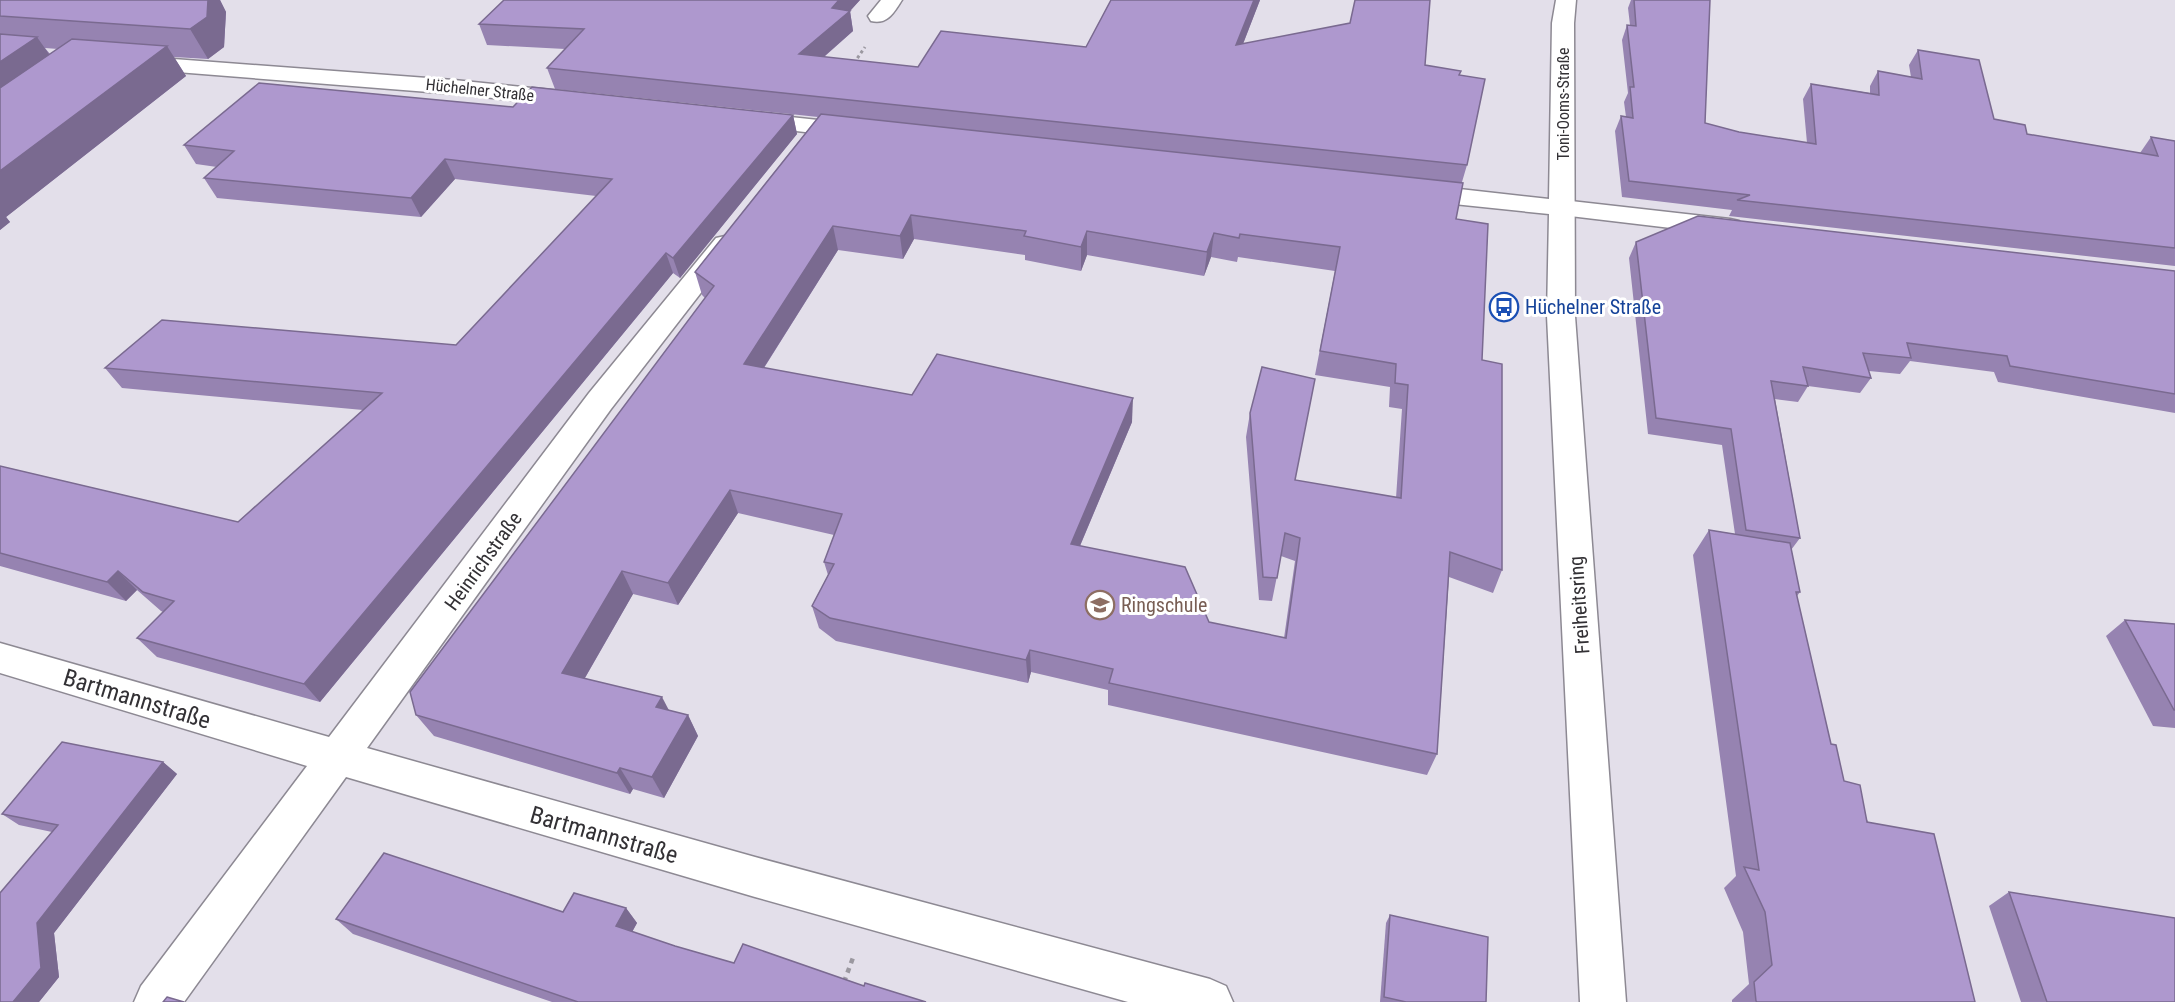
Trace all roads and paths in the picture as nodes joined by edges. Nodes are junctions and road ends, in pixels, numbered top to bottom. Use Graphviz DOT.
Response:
graph roads {
  1 [pos="1566,0"];
  2 [pos="885,8"];
  3 [pos="111,61"];
  4 [pos="593,102"];
  5 [pos="731,117"];
  6 [pos="818,127"];
  7 [pos="879,134"];
  8 [pos="796,154"];
  9 [pos="1393,190"];
  10 [pos="1562,208"];
  11 [pos="745,219"];
  12 [pos="1755,230"];
  13 [pos="0,658"];
  14 [pos="338,759"];
  15 [pos="157,1002"];
  16 [pos="1210,1002"];
  17 [pos="1603,1002"];
  1 -- 10 [label="street, Toni-Ooms-Straße"];
  2 -- 6 [label="path"];
  3 -- 4 [label="street, Hüchelner Straße"];
  5 -- 6 [label="street"];
  6 -- 7 [label="street"];
  6 -- 8 [label="street"];
  9 -- 10 [label="street"];
  10 -- 12 [label="street"];
  10 -- 17 [label="street, Freiheitsring"];
  11 -- 14 [label="street, Heinrichstraße"];
  13 -- 14 [label="street, Bartmannstraße"];
  14 -- 15 [label="street, Heinrichstraße"];
  14 -- 16 [label="street, Bartmannstraße"];
}
